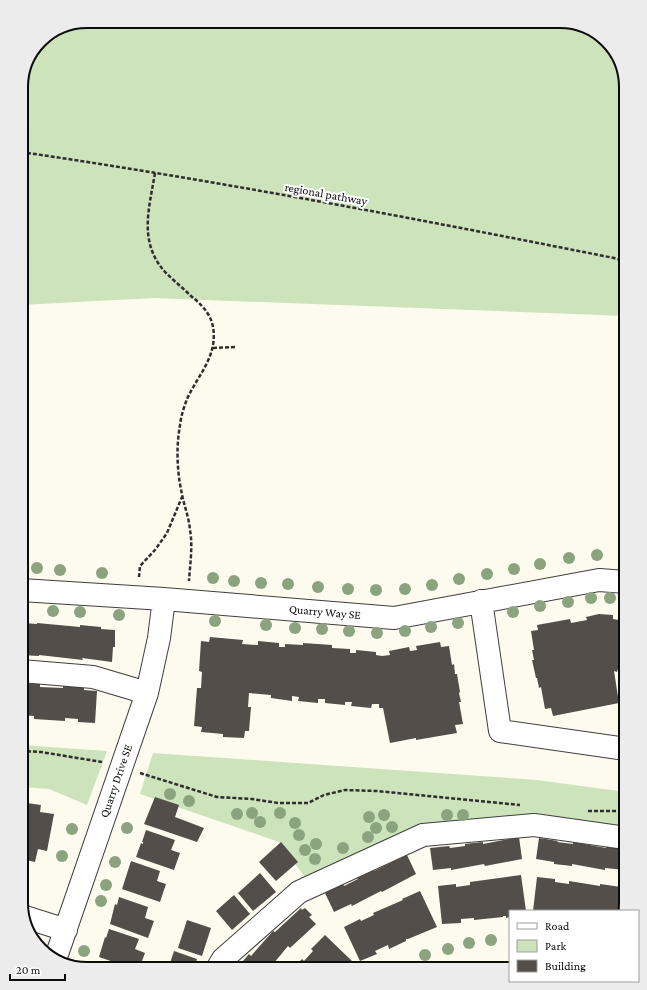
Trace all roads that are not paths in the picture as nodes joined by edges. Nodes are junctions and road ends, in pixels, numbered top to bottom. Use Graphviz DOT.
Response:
graph roads {
  1 [pos="619,581"];
  2 [pos="28,590"];
  3 [pos="164,599"];
  4 [pos="482,601"];
  5 [pos="28,672"];
  6 [pos="147,693"];
  7 [pos="619,748"];
  8 [pos="619,837"];
  9 [pos="30,920"];
  10 [pos="66,930"];
  11 [pos="57,954"];
  12 [pos="221,962"];
  1 -- 4 [label="street, Quarry Way SE"];
  2 -- 3 [label="street, Quarry Way SE"];
  3 -- 4 [label="street, Quarry Way SE"];
  3 -- 6 [label="street, Quarry Drive SE"];
  4 -- 7 [label="street"];
  5 -- 6 [label="street"];
  6 -- 10 [label="street, Quarry Drive SE"];
  8 -- 12 [label="street"];
  9 -- 10 [label="street"];
  10 -- 11 [label="street, Quarry Drive SE"];
}
